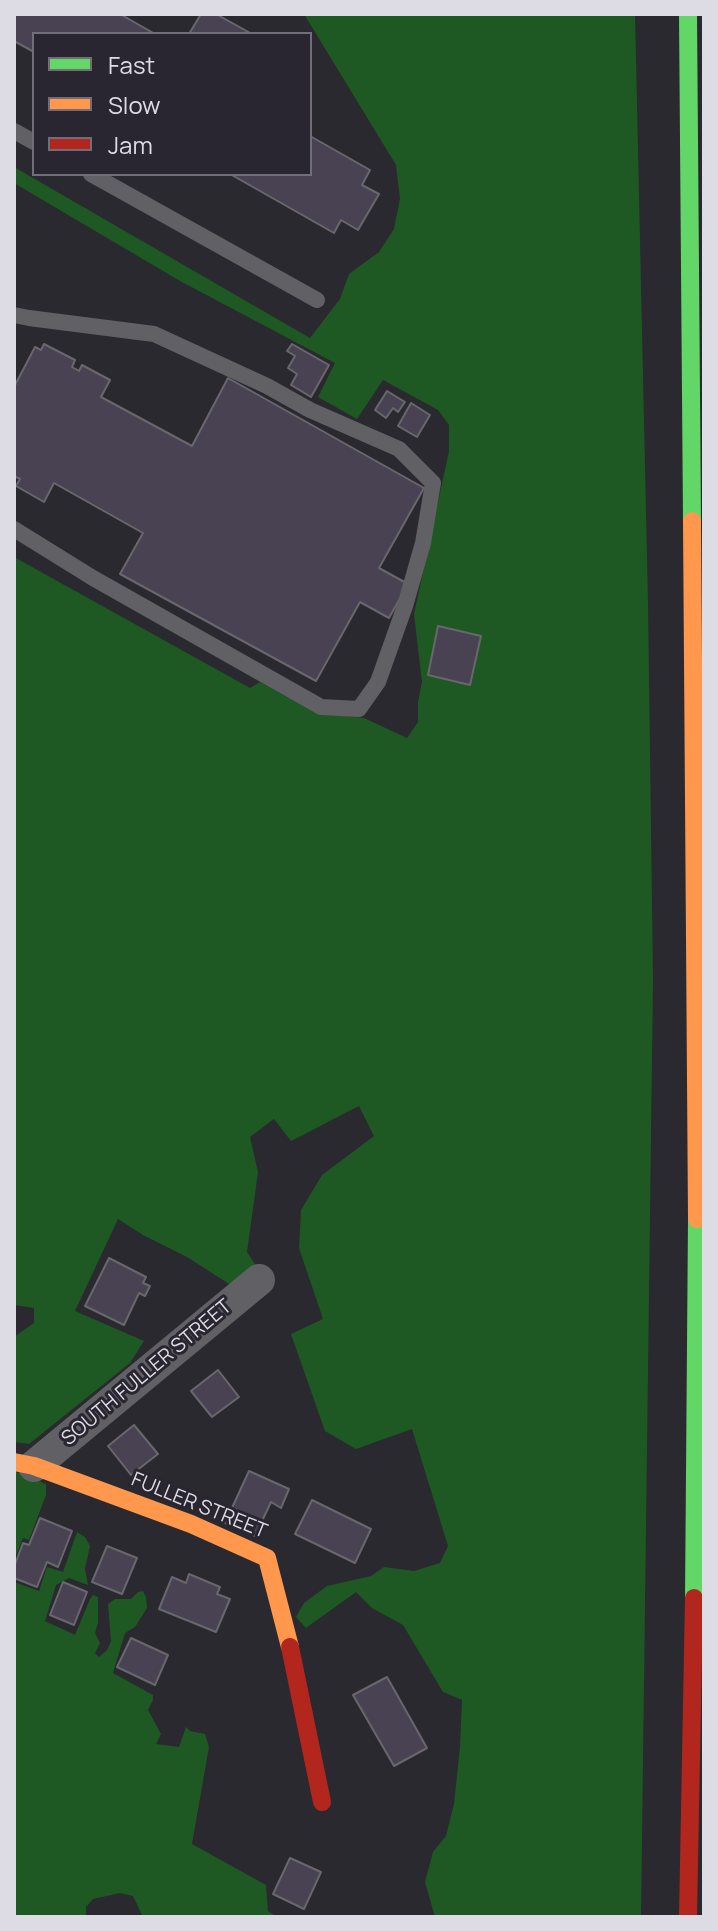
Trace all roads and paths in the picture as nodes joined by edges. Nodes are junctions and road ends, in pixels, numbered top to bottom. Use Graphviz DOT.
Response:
graph roads {
  1 [pos="688,14"];
  2 [pos="14,131"];
  3 [pos="32,141"];
  4 [pos="95,176"];
  5 [pos="317,300"];
  6 [pos="14,315"];
  7 [pos="14,529"];
  8 [pos="259,1280"];
  9 [pos="24,1464"];
  10 [pos="700,1497"];
  11 [pos="322,1802"];
  12 [pos="688,1917"];
  1 -- 10 [label="main road"];
  2 -- 3 [label="lane"];
  4 -- 5 [label="lane"];
  6 -- 7 [label="lane"];
  8 -- 9 [label="street, SOUTH FULLER STREET"];
  9 -- 11 [label="main road, FULLER STREET"];
  10 -- 12 [label="main road"];
}
